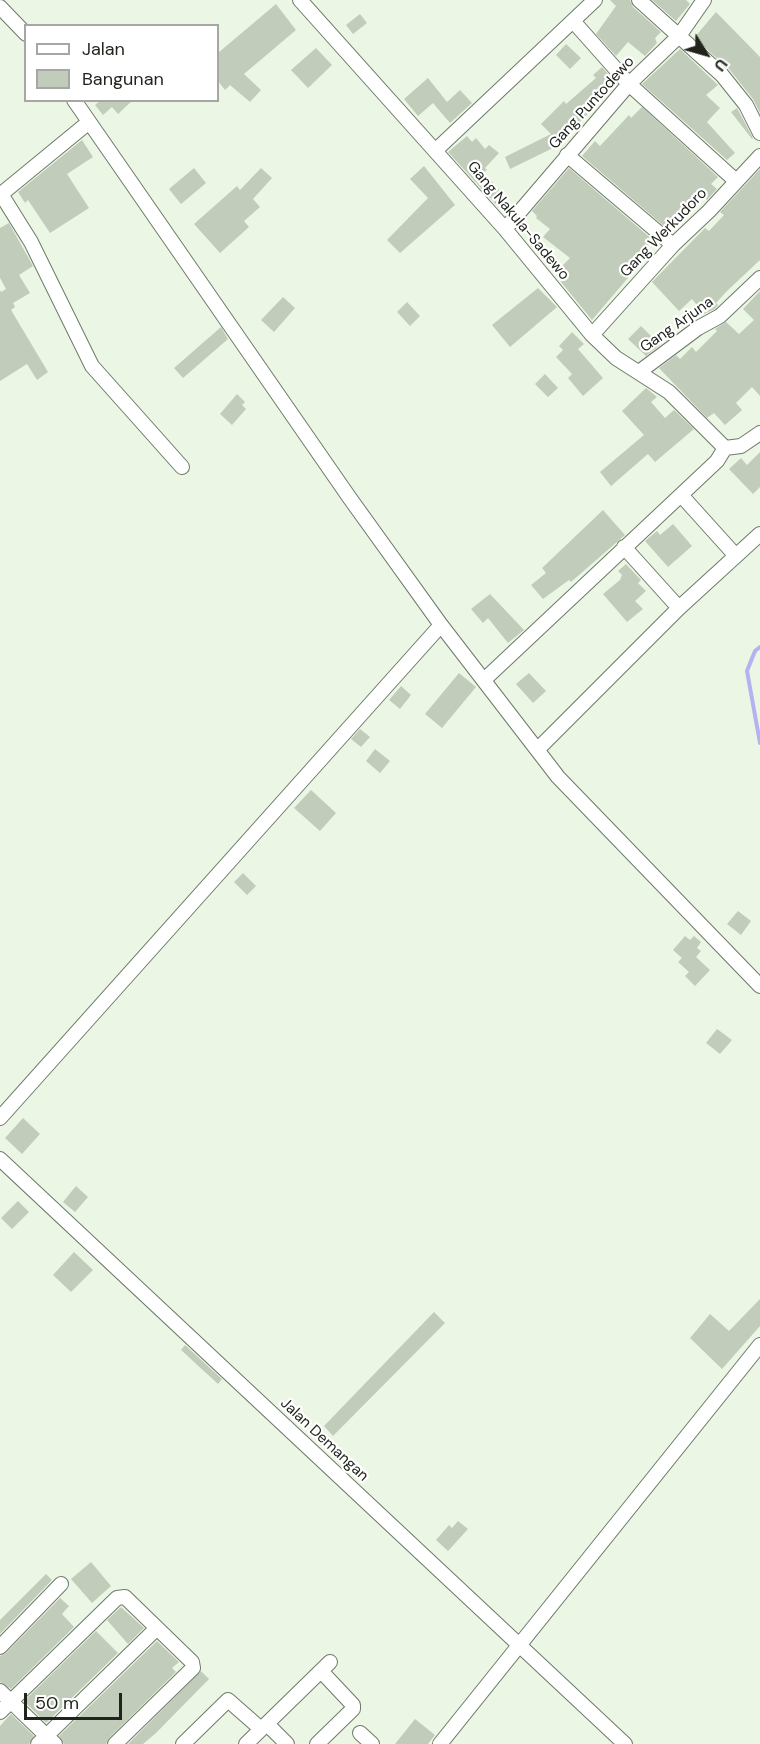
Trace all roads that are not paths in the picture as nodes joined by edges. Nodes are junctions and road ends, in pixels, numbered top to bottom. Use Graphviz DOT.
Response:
graph roads {
  1 [pos="300,0"];
  2 [pos="595,0"];
  3 [pos="639,0"];
  4 [pos="703,1"];
  5 [pos="0,8"];
  6 [pos="573,21"];
  7 [pos="24,32"];
  8 [pos="679,36"];
  9 [pos="629,84"];
  10 [pos="75,102"];
  11 [pos="89,122"];
  12 [pos="760,132"];
  13 [pos="436,150"];
  14 [pos="567,155"];
  15 [pos="760,156"];
  16 [pos="736,181"];
  17 [pos="0,195"];
  18 [pos="505,229"];
  19 [pos="673,245"];
  20 [pos="760,278"];
  21 [pos="592,335"];
  22 [pos="639,372"];
  23 [pos="760,434"];
  24 [pos="725,448"];
  25 [pos="182,466"];
  26 [pos="681,495"];
  27 [pos="760,534"];
  28 [pos="624,547"];
  29 [pos="736,556"];
  30 [pos="679,608"];
  31 [pos="441,625"];
  32 [pos="485,679"];
  33 [pos="538,749"];
  34 [pos="760,986"];
  35 [pos="0,1118"];
  36 [pos="0,1159"];
  37 [pos="760,1345"];
  38 [pos="61,1584"];
  39 [pos="157,1628"];
  40 [pos="0,1647"];
  41 [pos="519,1647"];
  42 [pos="0,1691"];
  43 [pos="10,1701"];
  44 [pos="0,1712"];
  45 [pos="264,1726"];
  46 [pos="360,1733"];
  47 [pos="46,1741"];
  48 [pos="114,1744"];
  49 [pos="183,1744"];
  50 [pos="246,1744"];
  51 [pos="287,1744"];
  52 [pos="317,1744"];
  53 [pos="372,1744"];
  54 [pos="440,1744"];
  55 [pos="625,1744"];
  1 -- 13 [label="street, Gang Nakula-Sadewo"];
  2 -- 6 [label="street"];
  3 -- 8 [label="street"];
  4 -- 8 [label="street, Gang Puntodewo"];
  5 -- 7 [label="street"];
  6 -- 9 [label="street"];
  6 -- 13 [label="street"];
  8 -- 9 [label="street, Gang Puntodewo"];
  8 -- 12 [label="street"];
  9 -- 14 [label="street, Gang Puntodewo"];
  9 -- 16 [label="street"];
  10 -- 11 [label="street"];
  11 -- 17 [label="street"];
  11 -- 31 [label="street"];
  13 -- 18 [label="street, Gang Nakula-Sadewo"];
  14 -- 18 [label="street, Gang Puntodewo"];
  14 -- 19 [label="street"];
  15 -- 16 [label="street, Gang Werkudoro"];
  16 -- 19 [label="street, Gang Werkudoro"];
  17 -- 25 [label="street"];
  18 -- 21 [label="street, Gang Nakula-Sadewo"];
  19 -- 21 [label="street, Gang Werkudoro"];
  20 -- 22 [label="street, Gang Arjuna"];
  21 -- 22 [label="street, Gang Nakula-Sadewo"];
  22 -- 24 [label="street, Gang Nakula-Sadewo"];
  23 -- 24 [label="street"];
  24 -- 26 [label="street"];
  26 -- 28 [label="street"];
  26 -- 29 [label="street"];
  27 -- 29 [label="street"];
  28 -- 30 [label="street"];
  28 -- 32 [label="street"];
  29 -- 30 [label="street"];
  30 -- 33 [label="street"];
  31 -- 32 [label="street"];
  31 -- 35 [label="street"];
  32 -- 33 [label="street"];
  33 -- 34 [label="street"];
  36 -- 41 [label="street, Jalan Demangan"];
  37 -- 41 [label="street"];
  38 -- 40 [label="street"];
  39 -- 43 [label="street"];
  39 -- 47 [label="street"];
  39 -- 48 [label="street"];
  41 -- 54 [label="street"];
  41 -- 55 [label="street, Jalan Demangan"];
  42 -- 43 [label="street"];
  43 -- 44 [label="street"];
  43 -- 47 [label="street"];
  45 -- 49 [label="street"];
  45 -- 50 [label="street"];
  45 -- 51 [label="street"];
  45 -- 52 [label="street"];
  46 -- 53 [label="street"];
}
